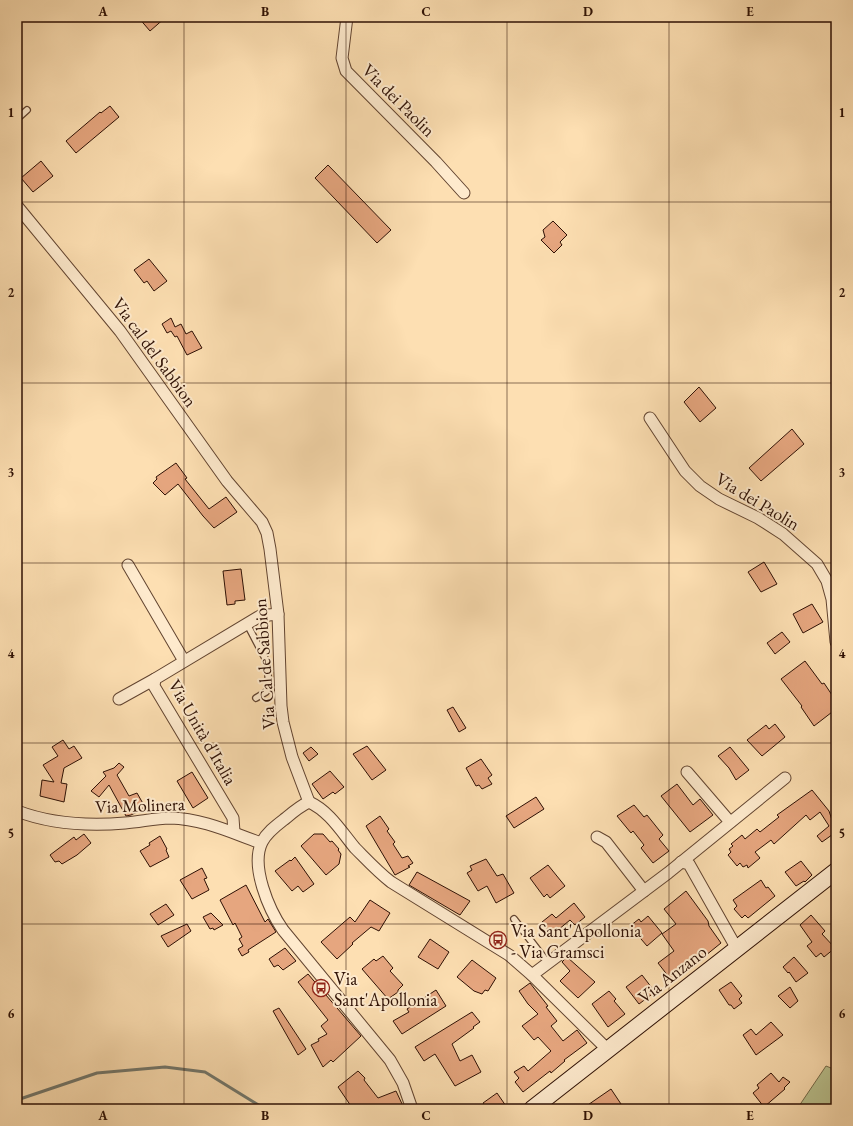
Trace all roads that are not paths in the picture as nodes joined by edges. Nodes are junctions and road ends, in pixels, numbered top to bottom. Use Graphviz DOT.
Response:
graph roads {
  1 [pos="347,17"];
  2 [pos="27,110"];
  3 [pos="17,119"];
  4 [pos="464,193"];
  5 [pos="17,206"];
  6 [pos="650,418"];
  7 [pos="262,522"];
  8 [pos="128,565"];
  9 [pos="278,614"];
  10 [pos="247,624"];
  11 [pos="836,642"];
  12 [pos="184,661"];
  13 [pos="155,679"];
  14 [pos="256,698"];
  15 [pos="119,699"];
  16 [pos="687,772"];
  17 [pos="784,778"];
  18 [pos="309,802"];
  19 [pos="17,811"];
  20 [pos="730,822"];
  21 [pos="234,832"];
  22 [pos="596,837"];
  23 [pos="261,843"];
  24 [pos="681,862"];
  25 [pos="836,871"];
  26 [pos="644,891"];
  27 [pos="514,920"];
  28 [pos="737,949"];
  29 [pos="548,963"];
  30 [pos="532,975"];
  31 [pos="608,1050"];
  32 [pos="412,1109"];
  33 [pos="532,1109"];
  1 -- 4 [label="street, Via dei Paolin"];
  2 -- 3 [label="lane"];
  5 -- 7 [label="street, Via cal del Sabbion"];
  6 -- 11 [label="street, Via dei Paolin"];
  7 -- 9 [label="street, Via Cal de Sabbion"];
  8 -- 12 [label="street, Via Unità d'Italia"];
  9 -- 10 [label="street, Via Unità d'Italia"];
  9 -- 18 [label="street, Via Cal de Sabbion"];
  10 -- 12 [label="street, Via Unità d'Italia"];
  10 -- 14 [label="lane"];
  12 -- 13 [label="street, Via Unità d'Italia"];
  13 -- 15 [label="street"];
  13 -- 21 [label="street, Via Unità d'Italia"];
  16 -- 20 [label="street"];
  17 -- 20 [label="street"];
  18 -- 23 [label="street"];
  18 -- 30 [label="street"];
  19 -- 21 [label="street, Via Molinera"];
  20 -- 24 [label="street"];
  21 -- 23 [label="street, Via Molinera"];
  22 -- 26 [label="street"];
  23 -- 32 [label="street"];
  24 -- 26 [label="street"];
  24 -- 28 [label="street"];
  25 -- 28 [label="main road, Via Anzano"];
  26 -- 29 [label="street"];
  27 -- 29 [label="lane"];
  28 -- 31 [label="main road, Via Anzano"];
  29 -- 30 [label="street"];
  30 -- 31 [label="street"];
  31 -- 33 [label="main road, Via Anzano"];
}
